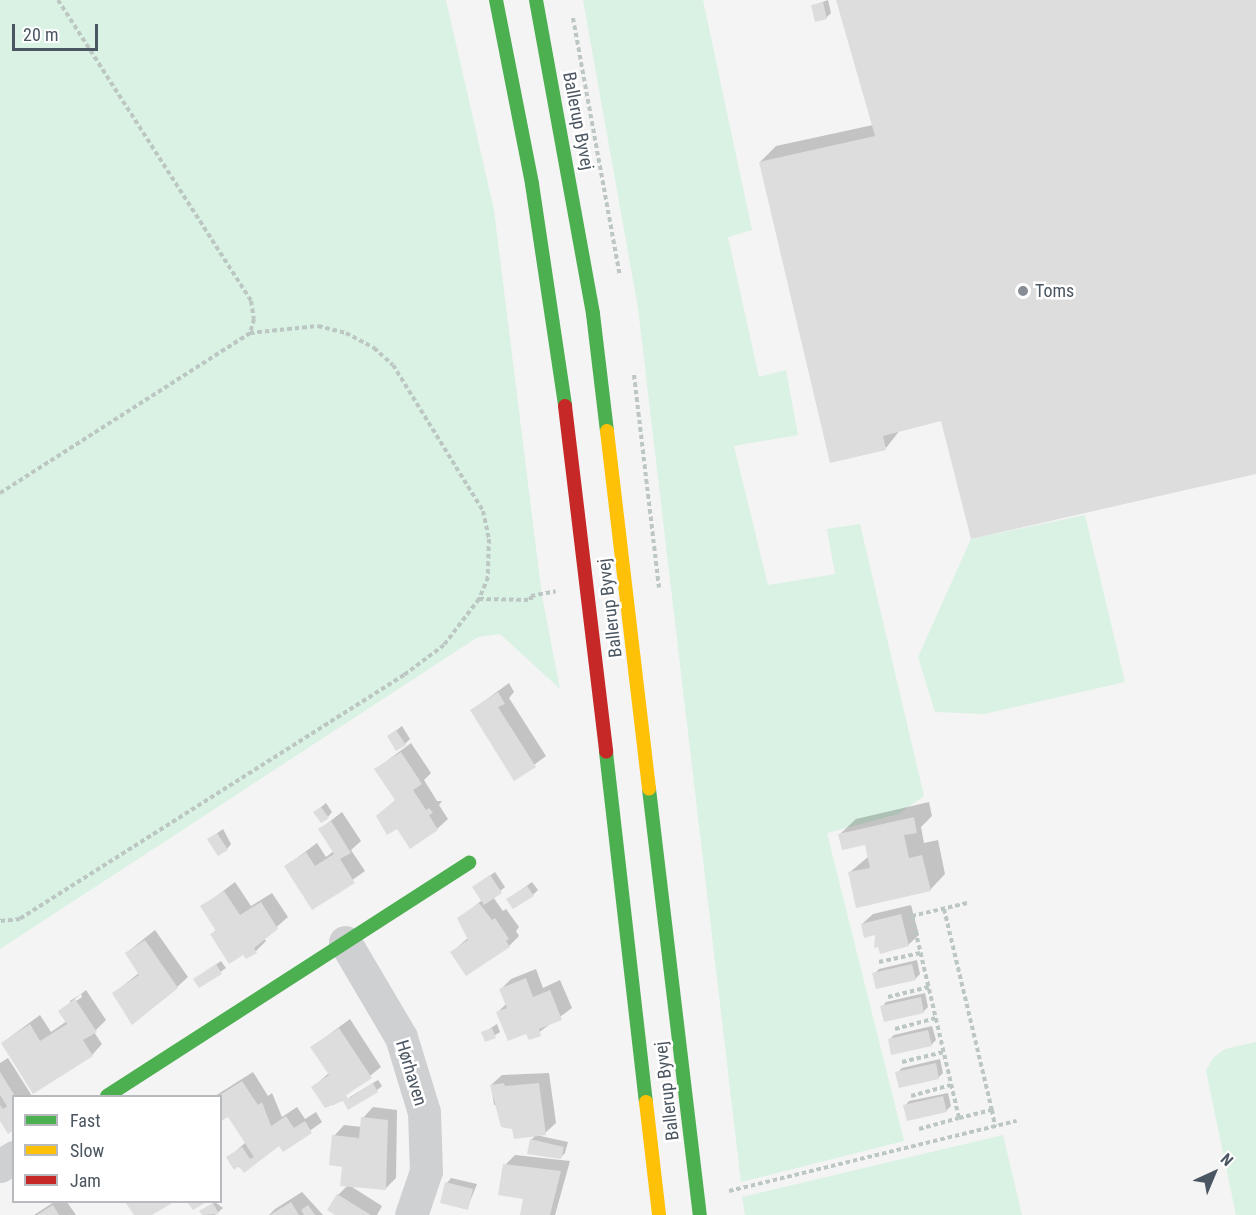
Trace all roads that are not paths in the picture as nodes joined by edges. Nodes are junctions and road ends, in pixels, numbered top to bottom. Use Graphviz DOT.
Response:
graph roads {
  1 [pos="496,0"];
  2 [pos="536,0"];
  3 [pos="469,863"];
  4 [pos="345,942"];
  5 [pos="109,1095"];
  6 [pos="411,1215"];
  7 [pos="658,1215"];
  8 [pos="700,1215"];
  1 -- 7 [label="main road, Ballerup Byvej"];
  2 -- 8 [label="main road, Ballerup Byvej"];
  3 -- 4 [label="main road"];
  4 -- 5 [label="main road"];
  4 -- 6 [label="street, Hørhaven"];
}
